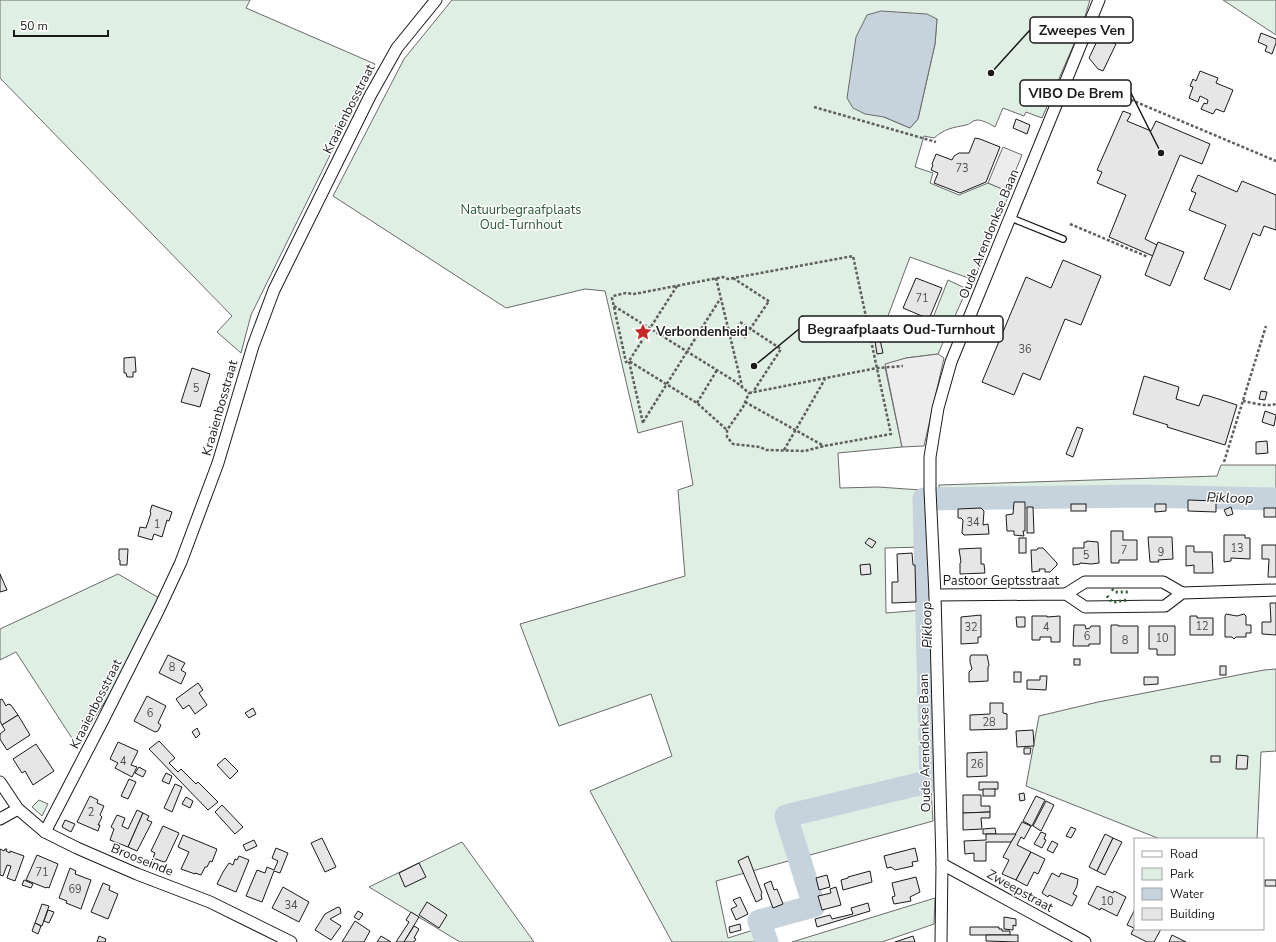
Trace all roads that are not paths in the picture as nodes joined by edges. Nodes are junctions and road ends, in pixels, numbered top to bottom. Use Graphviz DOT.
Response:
graph roads {
  1 [pos="436,0"];
  2 [pos="1099,0"];
  3 [pos="1011,218"];
  4 [pos="1063,239"];
  5 [pos="1276,590"];
  6 [pos="1182,593"];
  7 [pos="1066,594"];
  8 [pos="936,595"];
  9 [pos="0,782"];
  10 [pos="18,809"];
  11 [pos="0,819"];
  12 [pos="45,832"];
  13 [pos="942,864"];
  14 [pos="291,942"];
  15 [pos="941,942"];
  16 [pos="1085,942"];
  1 -- 12 [label="street, Kraaienbosstraat"];
  2 -- 3 [label="street, Oude Arendonkse Baan"];
  3 -- 4 [label="lane"];
  3 -- 8 [label="street, Oude Arendonkse Baan"];
  5 -- 6 [label="street"];
  6 -- 7 [label="street, Pastoor Geptsstraat"];
  6 -- 7 [label="street, Pastoor Geptsstraat"];
  7 -- 8 [label="street, Pastoor Geptsstraat"];
  8 -- 13 [label="street, Oude Arendonkse Baan"];
  9 -- 10 [label="street, Brooseinde"];
  10 -- 11 [label="street"];
  10 -- 12 [label="street, Brooseinde"];
  12 -- 14 [label="street, Brooseinde"];
  13 -- 15 [label="street, Oude Arendonkse Baan"];
  13 -- 16 [label="street, Zweepstraat"];
}
